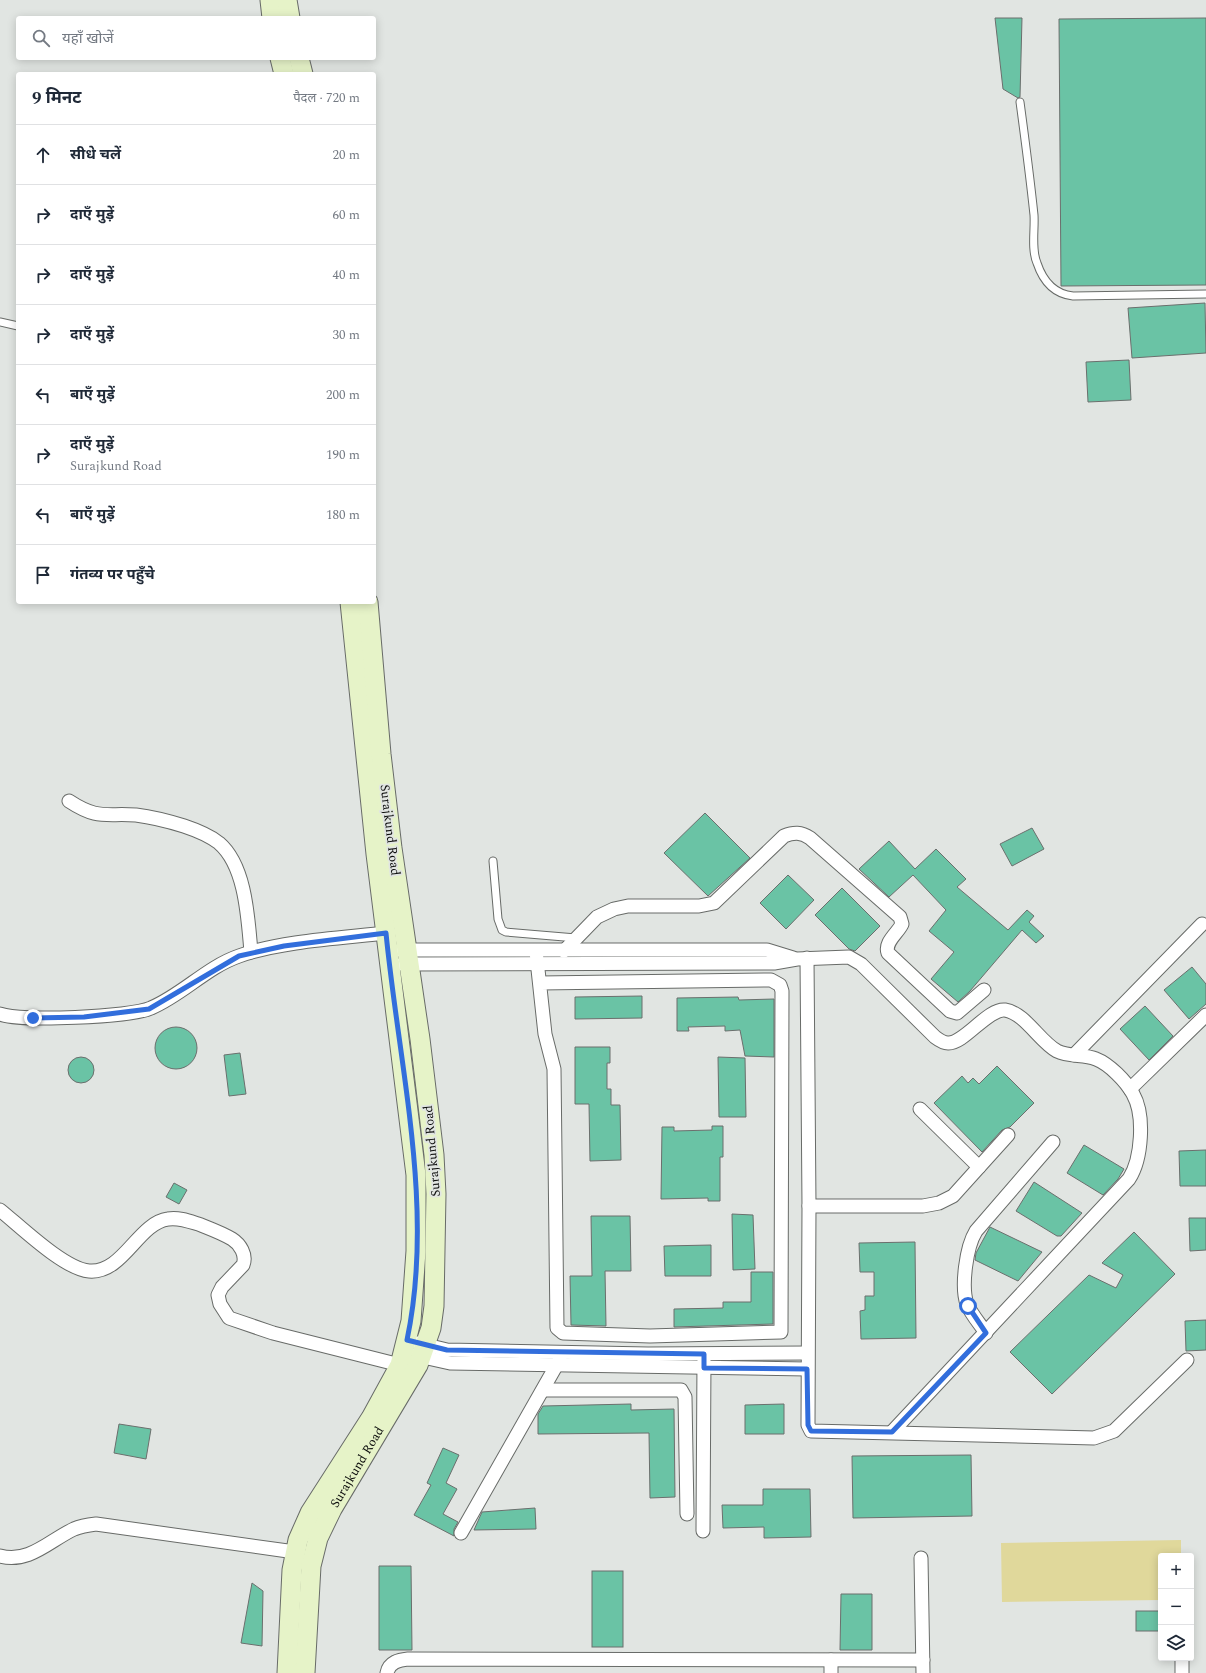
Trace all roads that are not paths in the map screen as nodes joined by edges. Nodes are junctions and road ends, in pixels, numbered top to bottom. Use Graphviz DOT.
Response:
graph roads {
  1 [pos="270,0"];
  2 [pos="287,0"];
  3 [pos="272,16"];
  4 [pos="290,16"];
  5 [pos="280,60"];
  6 [pos="300,60"];
  7 [pos="284,72"];
  8 [pos="302,72"];
  9 [pos="1020,102"];
  10 [pos="1206,294"];
  11 [pos="0,322"];
  12 [pos="16,326"];
  13 [pos="350,604"];
  14 [pos="368,604"];
  15 [pos="69,801"];
  16 [pos="493,861"];
  17 [pos="1202,924"];
  18 [pos="576,938"];
  19 [pos="536,950"];
  20 [pos="564,950"];
  21 [pos="251,952"];
  22 [pos="396,952"];
  23 [pos="802,959"];
  24 [pos="538,965"];
  25 [pos="540,983"];
  26 [pos="984,990"];
  27 [pos="0,1014"];
  28 [pos="1206,1015"];
  29 [pos="1074,1056"];
  30 [pos="1130,1089"];
  31 [pos="920,1109"];
  32 [pos="1008,1135"];
  33 [pos="1054,1142"];
  34 [pos="980,1167"];
  35 [pos="810,1206"];
  36 [pos="0,1210"];
  37 [pos="986,1333"];
  38 [pos="650,1336"];
  39 [pos="412,1352"];
  40 [pos="564,1352"];
  41 [pos="807,1353"];
  42 [pos="648,1354"];
  43 [pos="704,1354"];
  44 [pos="1187,1360"];
  45 [pos="558,1364"];
  46 [pos="669,1367"];
  47 [pos="704,1368"];
  48 [pos="807,1369"];
  49 [pos="669,1389"];
  50 [pos="543,1390"];
  51 [pos="892,1432"];
  52 [pos="687,1514"];
  53 [pos="703,1531"];
  54 [pos="461,1533"];
  55 [pos="295,1552"];
  56 [pos="0,1556"];
  57 [pos="921,1558"];
  58 [pos="831,1660"];
  59 [pos="923,1660"];
  60 [pos="1182,1661"];
  61 [pos="289,1673"];
  62 [pos="387,1673"];
  63 [pos="831,1673"];
  64 [pos="923,1673"];
  65 [pos="1182,1673"];
  1 -- 3 [label="main road"];
  2 -- 4 [label="main road"];
  5 -- 7 [label="main road"];
  6 -- 8 [label="main road"];
  9 -- 10 [label="lane"];
  11 -- 12 [label="lane"];
  13 -- 22 [label="main road, Surajkund Road"];
  14 -- 22 [label="main road, Surajkund Road"];
  15 -- 21 [label="street"];
  16 -- 18 [label="lane"];
  17 -- 29 [label="street"];
  18 -- 20 [label="street"];
  18 -- 26 [label="street"];
  19 -- 20 [label="street"];
  19 -- 22 [label="street"];
  19 -- 24 [label="street"];
  20 -- 23 [label="street"];
  21 -- 22 [label="street"];
  21 -- 27 [label="street"];
  22 -- 24 [label="street"];
  22 -- 39 [label="main road, Surajkund Road"];
  23 -- 24 [label="street"];
  23 -- 29 [label="street"];
  23 -- 35 [label="street"];
  24 -- 25 [label="street"];
  25 -- 38 [label="street"];
  25 -- 38 [label="street"];
  28 -- 30 [label="street"];
  29 -- 30 [label="street"];
  30 -- 37 [label="street"];
  31 -- 34 [label="street"];
  32 -- 34 [label="street"];
  33 -- 37 [label="street"];
  34 -- 35 [label="street"];
  35 -- 41 [label="street"];
  36 -- 39 [label="street"];
  37 -- 51 [label="street"];
  38 -- 42 [label="street"];
  39 -- 40 [label="street"];
  39 -- 45 [label="street"];
  39 -- 55 [label="main road, Surajkund Road"];
  39 -- 61 [label="main road, Surajkund Road"];
  40 -- 42 [label="street"];
  40 -- 45 [label="street"];
  41 -- 43 [label="street"];
  41 -- 48 [label="street"];
  42 -- 43 [label="street"];
  43 -- 47 [label="street"];
  44 -- 51 [label="street"];
  45 -- 46 [label="street"];
  45 -- 50 [label="street"];
  46 -- 47 [label="street"];
  46 -- 49 [label="street"];
  47 -- 48 [label="street"];
  47 -- 53 [label="street"];
  48 -- 51 [label="street"];
  49 -- 50 [label="street"];
  49 -- 52 [label="street"];
  50 -- 54 [label="street"];
  55 -- 56 [label="street"];
  55 -- 61 [label="main road, Surajkund Road"];
  57 -- 59 [label="street"];
  58 -- 59 [label="street"];
  58 -- 62 [label="street"];
  58 -- 63 [label="street"];
  59 -- 64 [label="street"];
  60 -- 65 [label="street"];
}
